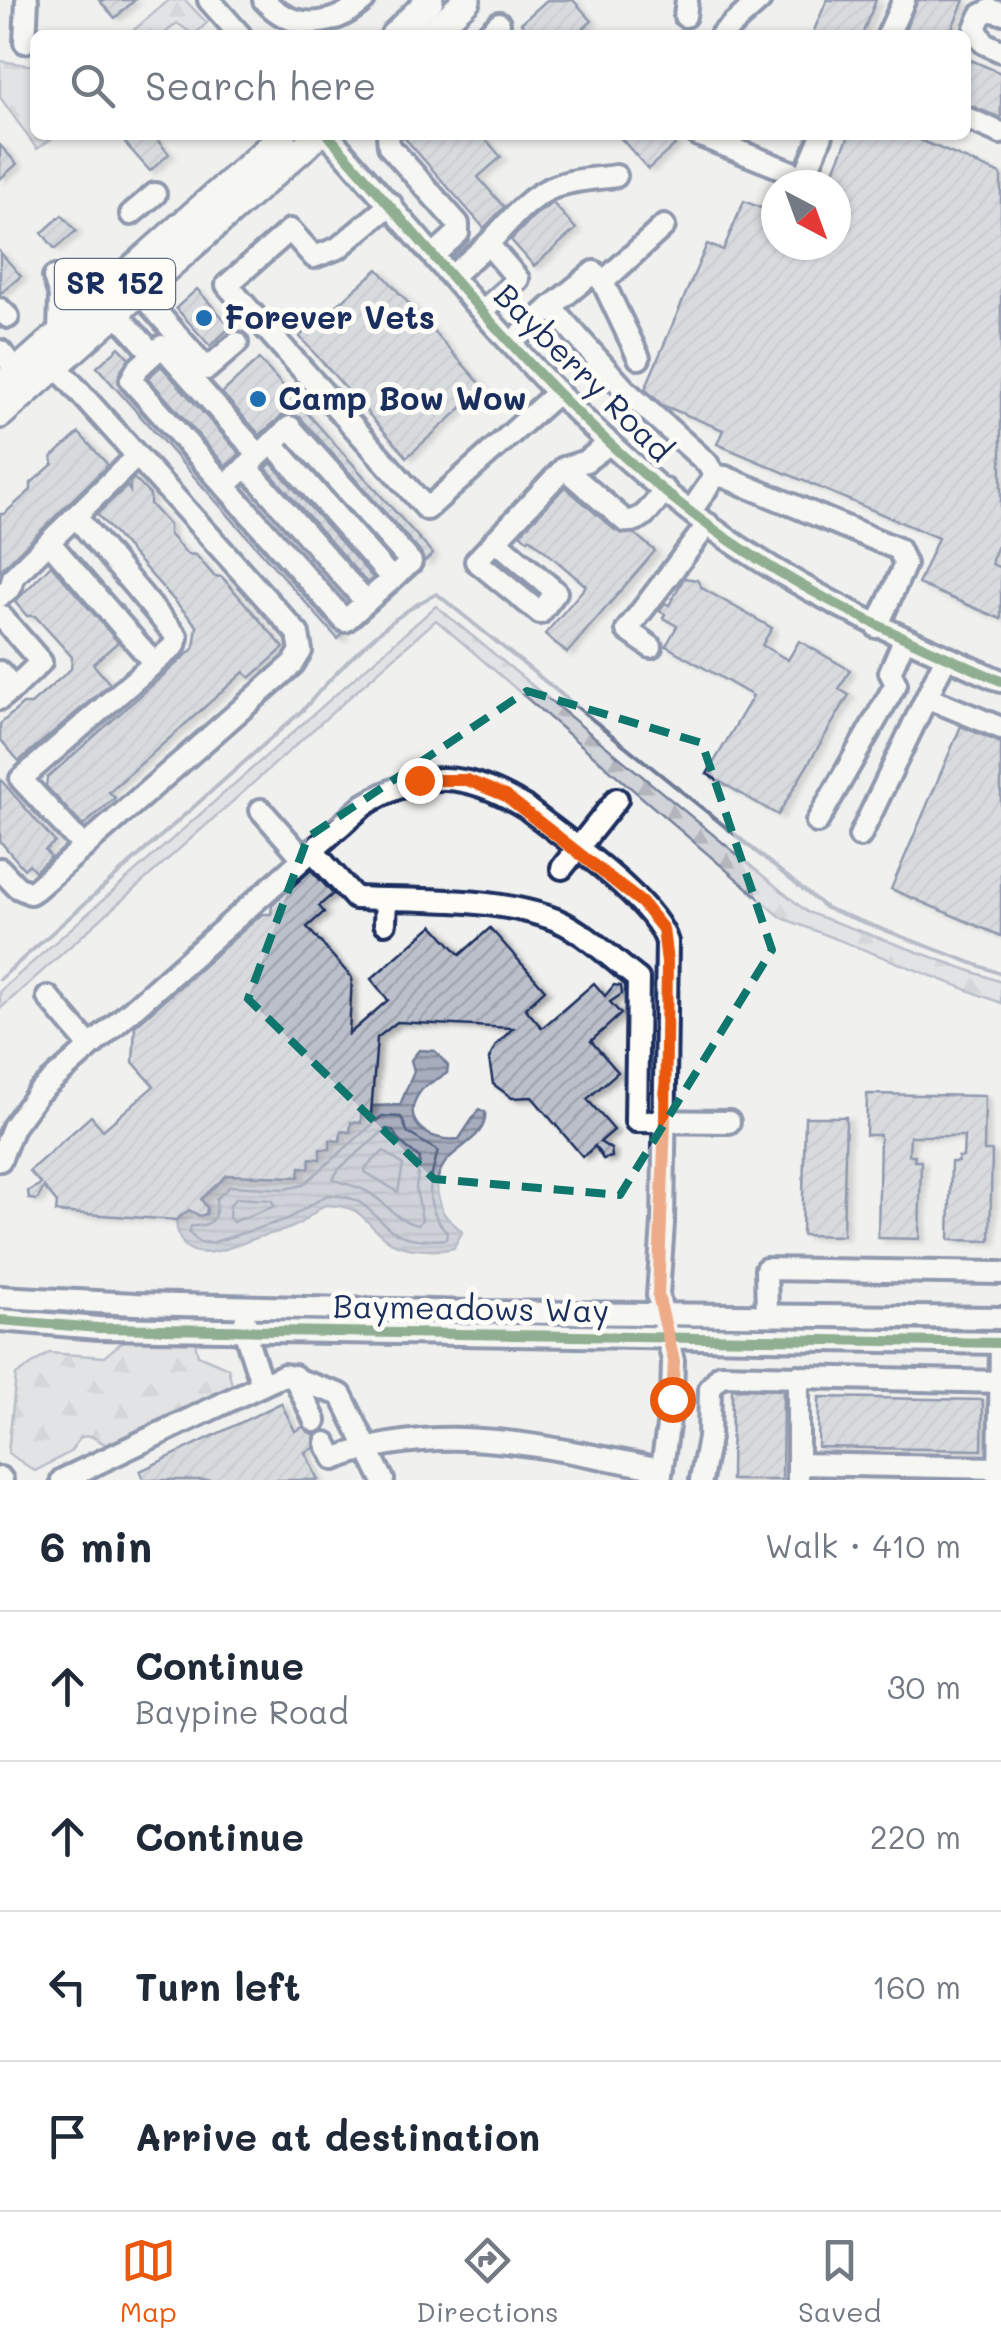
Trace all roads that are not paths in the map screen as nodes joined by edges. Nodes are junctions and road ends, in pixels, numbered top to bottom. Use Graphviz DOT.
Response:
graph roads {
  1 [pos="27,0"];
  2 [pos="209,0"];
  3 [pos="264,0"];
  4 [pos="364,0"];
  5 [pos="430,0"];
  6 [pos="467,0"];
  7 [pos="760,0"];
  8 [pos="904,0"];
  9 [pos="1001,13"];
  10 [pos="236,30"];
  11 [pos="399,30"];
  12 [pos="434,30"];
  13 [pos="727,30"];
  14 [pos="890,30"];
  15 [pos="25,42"];
  16 [pos="1001,51"];
  17 [pos="971,120"];
  18 [pos="1001,133"];
  19 [pos="276,140"];
  20 [pos="312,140"];
  21 [pos="332,140"];
  22 [pos="388,140"];
  23 [pos="711,140"];
  24 [pos="820,140"];
  25 [pos="616,176"];
  26 [pos="155,194"];
  27 [pos="390,204"];
  28 [pos="131,214"];
  29 [pos="664,226"];
  30 [pos="488,244"];
  31 [pos="435,254"];
  32 [pos="453,275"];
  33 [pos="603,282"];
  34 [pos="139,292"];
  35 [pos="551,308"];
  36 [pos="484,310"];
  37 [pos="84,312"];
  38 [pos="116,313"];
  39 [pos="68,341"];
  40 [pos="512,342"];
  41 [pos="236,344"];
  42 [pos="0,351"];
  43 [pos="153,354"];
  44 [pos="639,358"];
  45 [pos="56,366"];
  46 [pos="9,378"];
  47 [pos="558,392"];
  48 [pos="0,415"];
  49 [pos="610,443"];
  50 [pos="259,455"];
  51 [pos="137,456"];
  52 [pos="564,468"];
  53 [pos="715,476"];
  54 [pos="225,486"];
  55 [pos="664,490"];
  56 [pos="77,518"];
  57 [pos="699,518"];
  58 [pos="495,540"];
  59 [pos="50,543"];
  60 [pos="6,578"];
  61 [pos="0,596"];
  62 [pos="366,602"];
  63 [pos="0,615"];
  64 [pos="877,628"];
  65 [pos="904,640"];
  66 [pos="651,647"];
  67 [pos="946,657"];
  68 [pos="154,663"];
  69 [pos="1000,676"];
  70 [pos="5,686"];
  71 [pos="928,698"];
  72 [pos="1001,728"];
  73 [pos="617,799"];
  74 [pos="260,810"];
  75 [pos="817,822"];
  76 [pos="860,836"];
  77 [pos="84,847"];
  78 [pos="577,850"];
  79 [pos="308,854"];
  80 [pos="562,868"];
  81 [pos="0,869"];
  82 [pos="386,899"];
  83 [pos="385,923"];
  84 [pos="48,997"];
  85 [pos="90,1046"];
  86 [pos="665,1121"];
  87 [pos="729,1122"];
  88 [pos="0,1160"];
  89 [pos="1001,1273"];
  90 [pos="3,1297"];
  91 [pos="246,1306"];
  92 [pos="661,1315"];
  93 [pos="766,1315"];
  94 [pos="1001,1318"];
  95 [pos="0,1323"];
  96 [pos="244,1330"];
  97 [pos="668,1337"];
  98 [pos="1001,1343"];
  99 [pos="294,1376"];
  100 [pos="798,1376"];
  101 [pos="1000,1382"];
  102 [pos="262,1384"];
  103 [pos="315,1421"];
  104 [pos="326,1442"];
  105 [pos="367,1446"];
  106 [pos="798,1472"];
  107 [pos="999,1474"];
  108 [pos="661,1475"];
  109 [pos="62,1480"];
  110 [pos="383,1480"];
  111 [pos="702,1480"];
  1 -- 15 [label="street"];
  2 -- 10 [label="street"];
  3 -- 4 [label="street"];
  5 -- 11 [label="main road"];
  6 -- 12 [label="main road"];
  7 -- 13 [label="street"];
  8 -- 14 [label="street"];
  9 -- 16 [label="street"];
  17 -- 18 [label="street"];
  19 -- 37 [label="main road, SR 152"];
  20 -- 34 [label="main road, SR 152"];
  21 -- 27 [label="street, Bayberry Road"];
  22 -- 31 [label="street"];
  23 -- 24 [label="street"];
  25 -- 30 [label="street"];
  26 -- 28 [label="street"];
  27 -- 31 [label="street, Bayberry Road"];
  27 -- 47 [label="street"];
  29 -- 33 [label="street"];
  30 -- 32 [label="street"];
  30 -- 36 [label="street"];
  31 -- 32 [label="street, Bayberry Road"];
  32 -- 36 [label="street, Bayberry Road"];
  33 -- 35 [label="street"];
  33 -- 44 [label="street"];
  34 -- 38 [label="main road, SR 152"];
  34 -- 41 [label="street"];
  35 -- 40 [label="street"];
  35 -- 53 [label="street"];
  36 -- 40 [label="street, Bayberry Road"];
  37 -- 39 [label="main road"];
  37 -- 39 [label="street"];
  38 -- 39 [label="main road, SR 152"];
  38 -- 43 [label="street"];
  39 -- 45 [label="main road, SR 152"];
  39 -- 46 [label="main road, SR 152"];
  40 -- 47 [label="street, Bayberry Road"];
  42 -- 46 [label="street"];
  43 -- 50 [label="street"];
  43 -- 54 [label="street"];
  45 -- 48 [label="main road, SR 152"];
  45 -- 51 [label="street"];
  47 -- 49 [label="street, Bayberry Road"];
  49 -- 52 [label="street"];
  49 -- 55 [label="street, Bayberry Road"];
  50 -- 54 [label="street"];
  50 -- 62 [label="street"];
  50 -- 62 [label="street"];
  51 -- 56 [label="street"];
  51 -- 77 [label="street"];
  52 -- 55 [label="street"];
  52 -- 58 [label="street"];
  53 -- 57 [label="street"];
  53 -- 64 [label="street"];
  54 -- 62 [label="street"];
  55 -- 57 [label="street, Bayberry Road"];
  56 -- 59 [label="street"];
  56 -- 68 [label="street"];
  57 -- 64 [label="street, Bayberry Road"];
  57 -- 66 [label="street"];
  59 -- 60 [label="street"];
  59 -- 68 [label="street"];
  60 -- 61 [label="street"];
  63 -- 70 [label="street"];
  64 -- 65 [label="street, Bayberry Road"];
  65 -- 67 [label="street, Bayberry Road"];
  65 -- 75 [label="street"];
  67 -- 69 [label="street, Bayberry Road"];
  67 -- 71 [label="street"];
  68 -- 77 [label="street"];
  71 -- 72 [label="street"];
  71 -- 76 [label="street"];
  73 -- 78 [label="street"];
  74 -- 79 [label="street"];
  77 -- 81 [label="street"];
  78 -- 79 [label="street"];
  78 -- 80 [label="street"];
  78 -- 86 [label="street"];
  79 -- 82 [label="street"];
  79 -- 85 [label="street"];
  82 -- 83 [label="street"];
  82 -- 86 [label="street"];
  84 -- 85 [label="street"];
  85 -- 88 [label="street"];
  86 -- 87 [label="street"];
  86 -- 92 [label="street"];
  89 -- 93 [label="street"];
  90 -- 91 [label="street, Baymeadows Way"];
  90 -- 95 [label="street"];
  91 -- 92 [label="street, Baymeadows Way"];
  91 -- 96 [label="street"];
  92 -- 93 [label="street, Baymeadows Way"];
  92 -- 97 [label="street"];
  93 -- 94 [label="street, Baymeadows Way"];
  95 -- 96 [label="street, Baymeadows Way"];
  96 -- 97 [label="street, Baymeadows Way"];
  96 -- 102 [label="street"];
  97 -- 98 [label="street, Baymeadows Way"];
  97 -- 108 [label="street"];
  98 -- 101 [label="street"];
  99 -- 102 [label="street"];
  99 -- 103 [label="street"];
  99 -- 105 [label="street"];
  100 -- 101 [label="street"];
  100 -- 106 [label="street"];
  100 -- 111 [label="street"];
  101 -- 107 [label="street"];
  102 -- 109 [label="street"];
  104 -- 105 [label="street"];
  105 -- 108 [label="street"];
  105 -- 110 [label="street"];
  106 -- 107 [label="street"];
}
